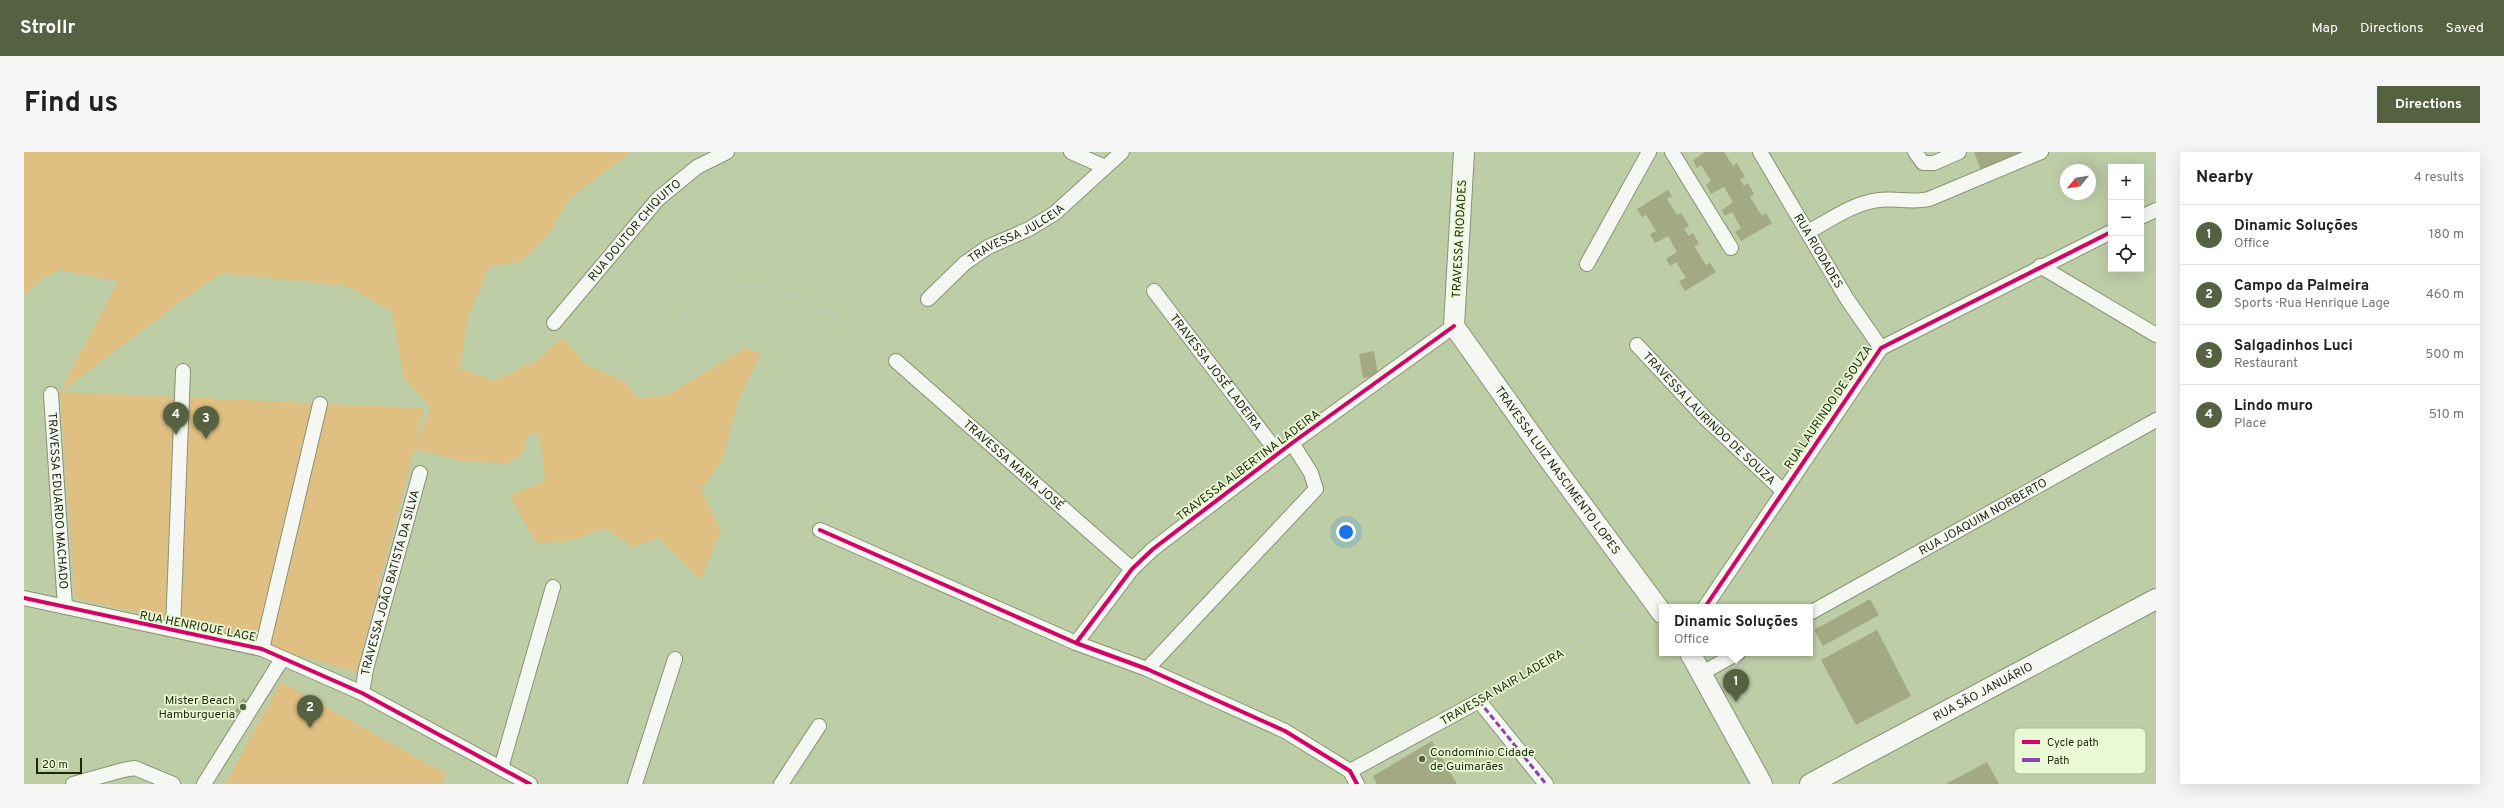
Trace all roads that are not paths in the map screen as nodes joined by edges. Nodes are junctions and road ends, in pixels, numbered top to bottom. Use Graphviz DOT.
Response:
graph roads {
  1 [pos="727,152"];
  2 [pos="1071,152"];
  3 [pos="1122,152"];
  4 [pos="1464,152"];
  5 [pos="1649,152"];
  6 [pos="1760,152"];
  7 [pos="1915,152"];
  8 [pos="1959,152"];
  9 [pos="2041,152"];
  10 [pos="1674,153"];
  11 [pos="1105,167"];
  12 [pos="2156,210"];
  13 [pos="2144,216"];
  14 [pos="1808,232"];
  15 [pos="2108,233"];
  16 [pos="1731,248"];
  17 [pos="1586,264"];
  18 [pos="2040,266"];
  19 [pos="1154,291"];
  20 [pos="928,299"];
  21 [pos="554,323"];
  22 [pos="1454,326"];
  23 [pos="2156,335"];
  24 [pos="1637,345"];
  25 [pos="1881,348"];
  26 [pos="896,361"];
  27 [pos="183,371"];
  28 [pos="51,394"];
  29 [pos="320,404"];
  30 [pos="2156,420"];
  31 [pos="1292,444"];
  32 [pos="1278,453"];
  33 [pos="420,473"];
  34 [pos="1782,491"];
  35 [pos="820,530"];
  36 [pos="1132,569"];
  37 [pos="553,587"];
  38 [pos="24,598"];
  39 [pos="2156,600"];
  40 [pos="1707,604"];
  41 [pos="65,607"];
  42 [pos="1657,607"];
  43 [pos="1813,611"];
  44 [pos="173,629"];
  45 [pos="1076,643"];
  46 [pos="262,649"];
  47 [pos="1692,656"];
  48 [pos="1733,656"];
  49 [pos="282,659"];
  50 [pos="675,659"];
  51 [pos="1147,669"];
  52 [pos="1702,673"];
  53 [pos="362,693"];
  54 [pos="819,726"];
  55 [pos="501,768"];
  56 [pos="1350,771"];
  57 [pos="72,784"];
  58 [pos="173,784"];
  59 [pos="204,784"];
  60 [pos="530,784"];
  61 [pos="635,784"];
  62 [pos="781,784"];
  63 [pos="1357,784"];
  64 [pos="1546,784"];
  65 [pos="1762,784"];
  66 [pos="1810,784"];
  1 -- 21 [label="street, RUA DOUTOR CHIQUITO"];
  2 -- 11 [label="street"];
  3 -- 11 [label="street, TRAVESSA JULCEIA"];
  4 -- 22 [label="street, TRAVESSA RIODADES"];
  5 -- 17 [label="street"];
  6 -- 14 [label="street, RUA RIODADES"];
  7 -- 8 [label="street"];
  9 -- 14 [label="street"];
  10 -- 16 [label="street"];
  11 -- 20 [label="street, TRAVESSA JULCEIA"];
  12 -- 13 [label="street"];
  14 -- 25 [label="street, RUA RIODADES"];
  15 -- 18 [label="street, RUA LAURINDO DE SOUZA"];
  18 -- 23 [label="street"];
  18 -- 25 [label="street, RUA LAURINDO DE SOUZA"];
  19 -- 32 [label="street, TRAVESSA JOSÉ LADEIRA"];
  22 -- 31 [label="street, TRAVESSA ALBERTINA LADEIRA"];
  22 -- 42 [label="street, TRAVESSA LUIZ NASCIMENTO LOPES"];
  24 -- 34 [label="street, TRAVESSA LAURINDO DE SOUZA"];
  25 -- 34 [label="street, RUA LAURINDO DE SOUZA"];
  26 -- 36 [label="street, TRAVESSA MARIA JOSÉ"];
  27 -- 44 [label="street"];
  28 -- 41 [label="street, TRAVESSA EDUARDO MACHADO"];
  29 -- 46 [label="street"];
  30 -- 43 [label="street, RUA JOAQUIM NORBERTO"];
  31 -- 32 [label="street, TRAVESSA ALBERTINA LADEIRA"];
  31 -- 51 [label="street"];
  32 -- 36 [label="street, TRAVESSA ALBERTINA LADEIRA"];
  33 -- 53 [label="street, TRAVESSA JOÃO BATISTA DA SILVA"];
  34 -- 40 [label="street, RUA LAURINDO DE SOUZA"];
  35 -- 45 [label="street"];
  36 -- 45 [label="street, TRAVESSA ALBERTINA LADEIRA"];
  37 -- 55 [label="street"];
  38 -- 41 [label="street, RUA HENRIQUE LAGE"];
  39 -- 66 [label="street, RUA SÃO JANUÁRIO"];
  41 -- 44 [label="street, RUA HENRIQUE LAGE"];
  44 -- 46 [label="street, RUA HENRIQUE LAGE"];
  45 -- 51 [label="street"];
  46 -- 49 [label="street, RUA HENRIQUE LAGE"];
  47 -- 52 [label="street"];
  48 -- 52 [label="street"];
  49 -- 53 [label="street, RUA HENRIQUE LAGE"];
  49 -- 59 [label="street"];
  50 -- 61 [label="street"];
  51 -- 56 [label="street"];
  52 -- 65 [label="street"];
  53 -- 55 [label="street, RUA HENRIQUE LAGE"];
  54 -- 62 [label="street"];
  55 -- 60 [label="street, RUA HENRIQUE LAGE"];
  56 -- 63 [label="street"];
  56 -- 64 [label="street, TRAVESSA NAIR LADEIRA"];
  57 -- 58 [label="street"];
}
